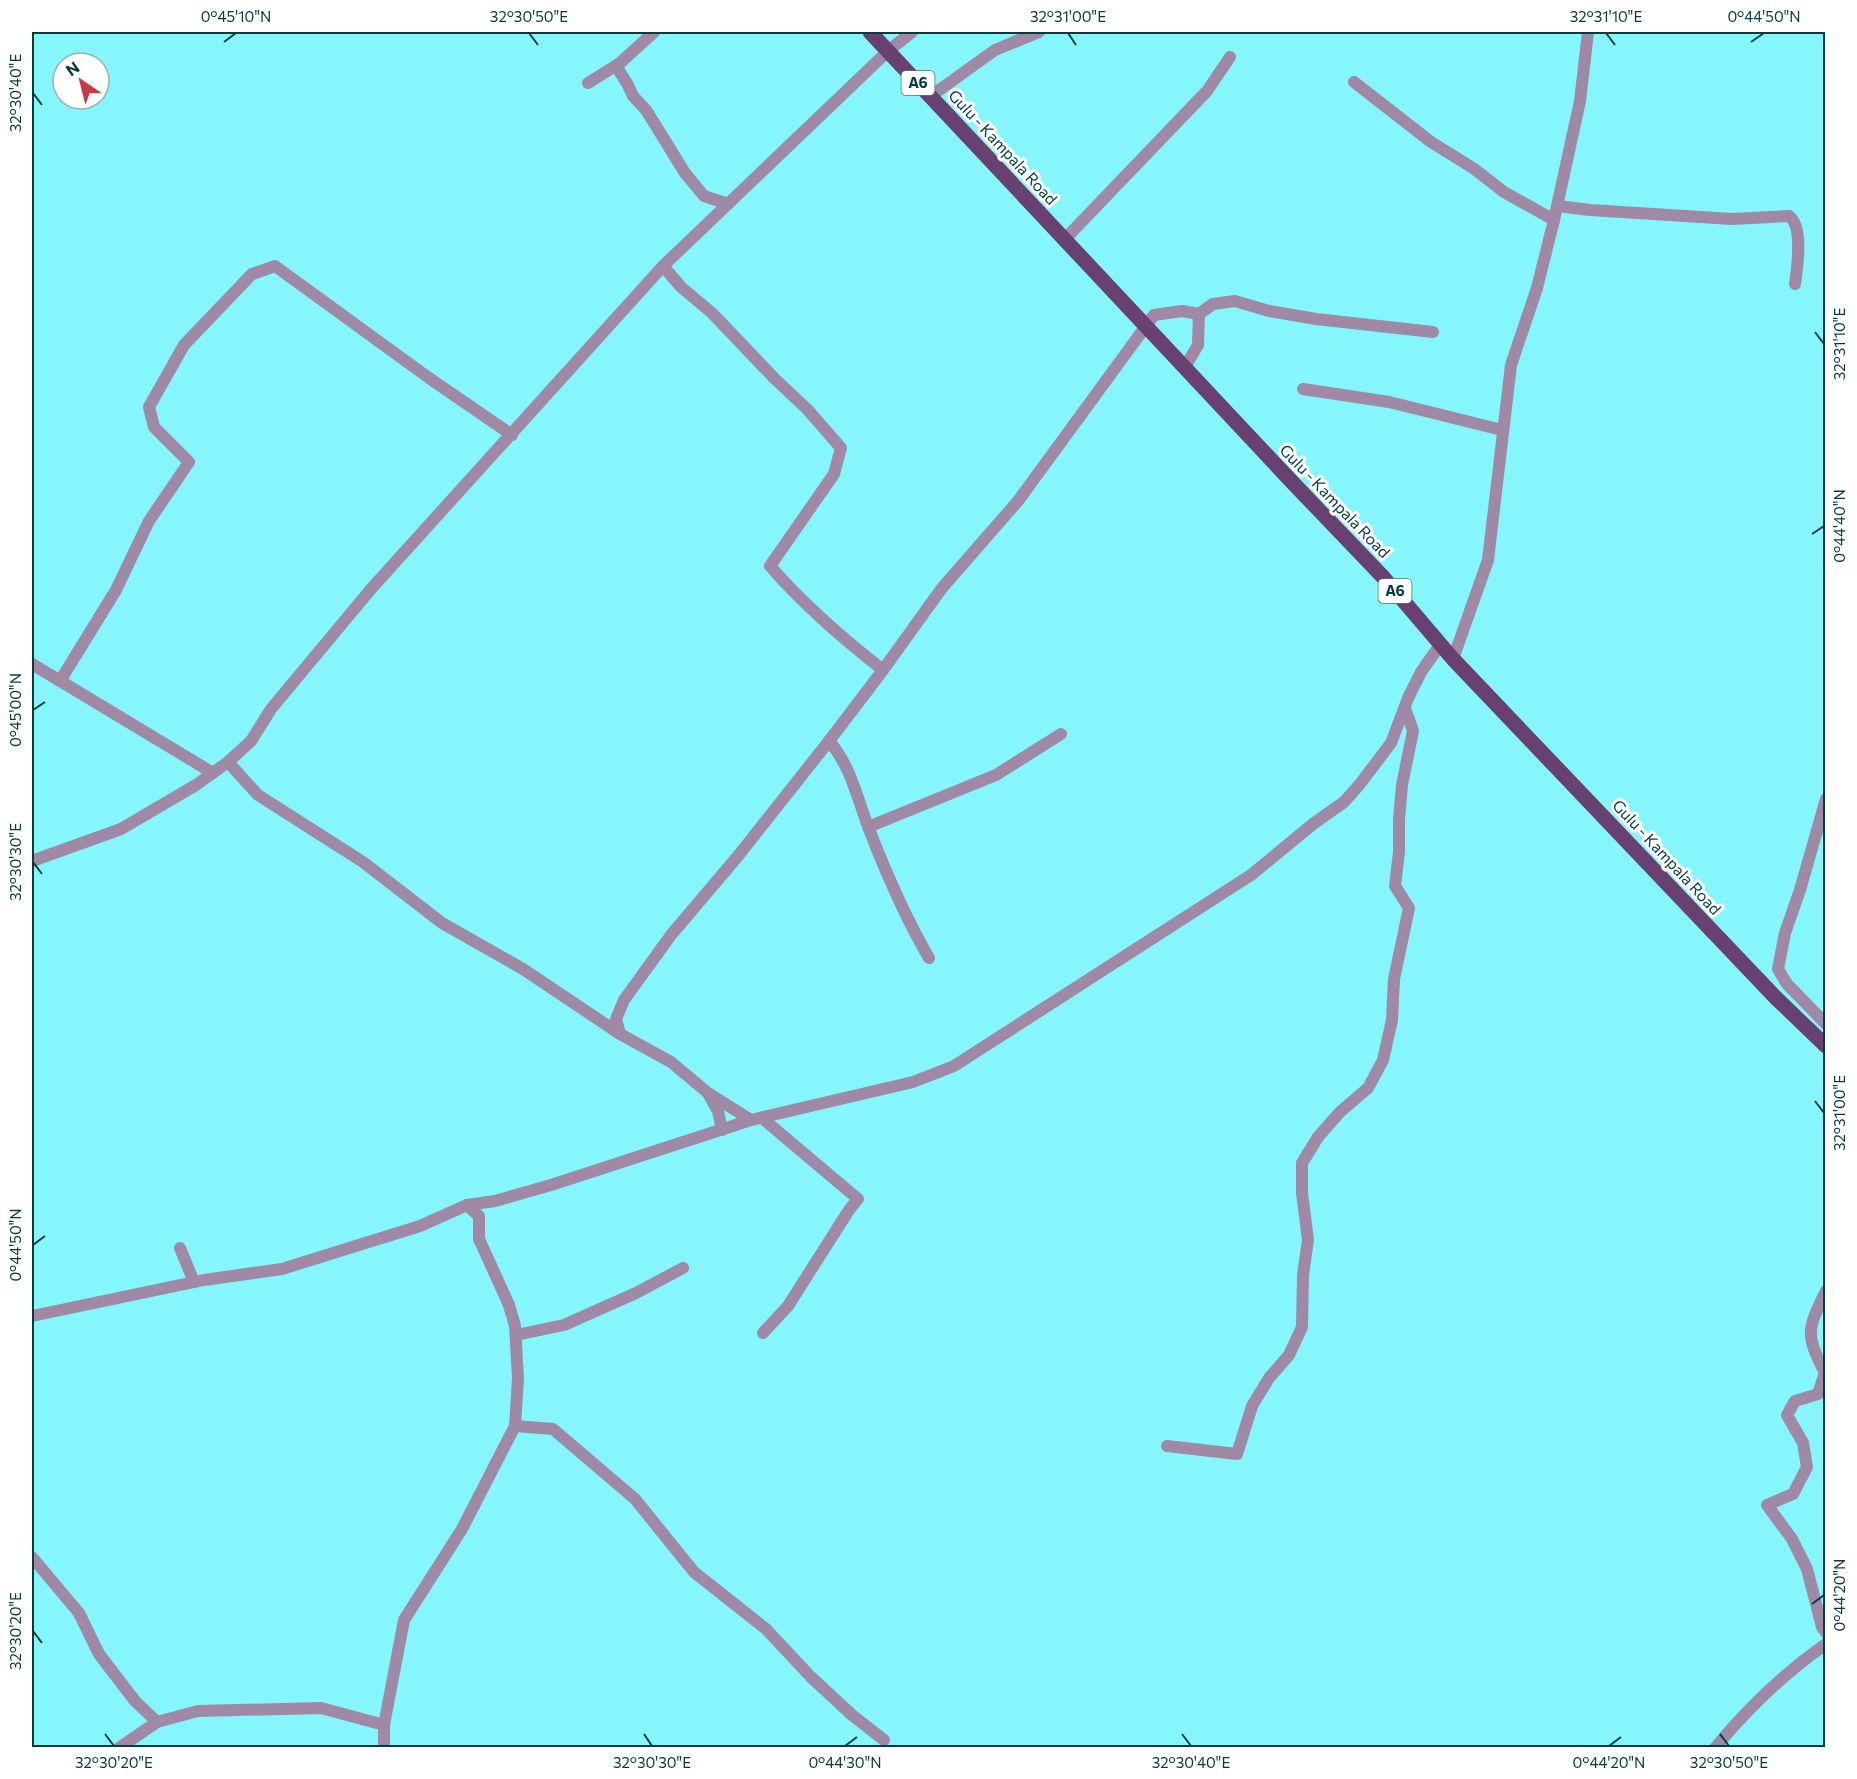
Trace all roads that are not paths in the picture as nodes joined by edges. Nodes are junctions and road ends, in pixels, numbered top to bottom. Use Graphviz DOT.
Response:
graph roads {
  1 [pos="654,32"];
  2 [pos="870,32"];
  3 [pos="912,32"];
  4 [pos="1039,32"];
  5 [pos="1588,32"];
  6 [pos="888,51"];
  7 [pos="1230,57"];
  8 [pos="616,66"];
  9 [pos="1354,82"];
  10 [pos="588,83"];
  11 [pos="931,96"];
  12 [pos="728,204"];
  13 [pos="1557,206"];
  14 [pos="1554,220"];
  15 [pos="1065,239"];
  16 [pos="663,266"];
  17 [pos="1795,284"];
  18 [pos="1199,314"];
  19 [pos="1146,325"];
  20 [pos="1434,332"];
  21 [pos="1185,367"];
  22 [pos="1303,389"];
  23 [pos="1502,430"];
  24 [pos="512,435"];
  25 [pos="1440,645"];
  26 [pos="1453,659"];
  27 [pos="32,664"];
  28 [pos="883,670"];
  29 [pos="60,681"];
  30 [pos="1405,708"];
  31 [pos="1061,734"];
  32 [pos="829,741"];
  33 [pos="228,762"];
  34 [pos="213,772"];
  35 [pos="1826,799"];
  36 [pos="868,827"];
  37 [pos="32,861"];
  38 [pos="929,958"];
  39 [pos="1826,1024"];
  40 [pos="620,1034"];
  41 [pos="1826,1046"];
  42 [pos="708,1093"];
  43 [pos="757,1119"];
  44 [pos="722,1130"];
  45 [pos="495,1201"];
  46 [pos="467,1204"];
  47 [pos="479,1216"];
  48 [pos="180,1248"];
  49 [pos="683,1268"];
  50 [pos="194,1282"];
  51 [pos="1826,1291"];
  52 [pos="32,1316"];
  53 [pos="764,1333"];
  54 [pos="516,1335"];
  55 [pos="515,1426"];
  56 [pos="1167,1446"];
  57 [pos="32,1557"];
  58 [pos="1826,1633"];
  59 [pos="1826,1644"];
  60 [pos="157,1722"];
  61 [pos="384,1725"];
  62 [pos="884,1740"];
  63 [pos="118,1748"];
  64 [pos="384,1748"];
  65 [pos="1715,1748"];
  1 -- 8 [label="street"];
  2 -- 6 [label="main road, Gulu - Kampala Road / A6"];
  3 -- 6 [label="street"];
  4 -- 11 [label="street"];
  5 -- 13 [label="street"];
  6 -- 11 [label="main road, Gulu - Kampala Road / A6"];
  6 -- 12 [label="street"];
  7 -- 15 [label="street"];
  8 -- 10 [label="street"];
  8 -- 12 [label="street"];
  9 -- 14 [label="street"];
  11 -- 15 [label="main road, Gulu - Kampala Road / A6"];
  12 -- 16 [label="street"];
  13 -- 14 [label="street"];
  13 -- 17 [label="street"];
  14 -- 23 [label="street"];
  15 -- 19 [label="main road, Gulu - Kampala Road / A6"];
  16 -- 24 [label="street"];
  16 -- 28 [label="street"];
  18 -- 19 [label="street"];
  18 -- 20 [label="street"];
  18 -- 21 [label="street"];
  19 -- 21 [label="main road, Gulu - Kampala Road / A6"];
  19 -- 28 [label="street"];
  21 -- 25 [label="main road, Gulu - Kampala Road / A6"];
  22 -- 23 [label="street"];
  23 -- 26 [label="street"];
  24 -- 29 [label="street"];
  24 -- 33 [label="street"];
  25 -- 26 [label="main road, Gulu - Kampala Road / A6"];
  25 -- 30 [label="street"];
  26 -- 41 [label="main road, Gulu - Kampala Road / A6"];
  27 -- 29 [label="street"];
  28 -- 32 [label="street"];
  29 -- 34 [label="street"];
  30 -- 43 [label="street"];
  30 -- 56 [label="street"];
  31 -- 36 [label="street"];
  32 -- 36 [label="street"];
  32 -- 40 [label="street"];
  33 -- 34 [label="street"];
  33 -- 40 [label="street"];
  34 -- 37 [label="street"];
  35 -- 39 [label="street"];
  36 -- 38 [label="street"];
  40 -- 42 [label="street"];
  42 -- 43 [label="street"];
  42 -- 44 [label="street"];
  43 -- 44 [label="street"];
  43 -- 53 [label="street"];
  44 -- 45 [label="street"];
  45 -- 46 [label="street"];
  45 -- 47 [label="street"];
  46 -- 47 [label="street"];
  46 -- 50 [label="street"];
  47 -- 54 [label="street"];
  48 -- 50 [label="street"];
  49 -- 54 [label="street"];
  50 -- 52 [label="street"];
  51 -- 58 [label="street"];
  54 -- 55 [label="street"];
  55 -- 61 [label="street"];
  55 -- 62 [label="street"];
  57 -- 60 [label="street"];
  59 -- 65 [label="street"];
  60 -- 61 [label="street"];
  60 -- 63 [label="street"];
  61 -- 64 [label="street"];
}
